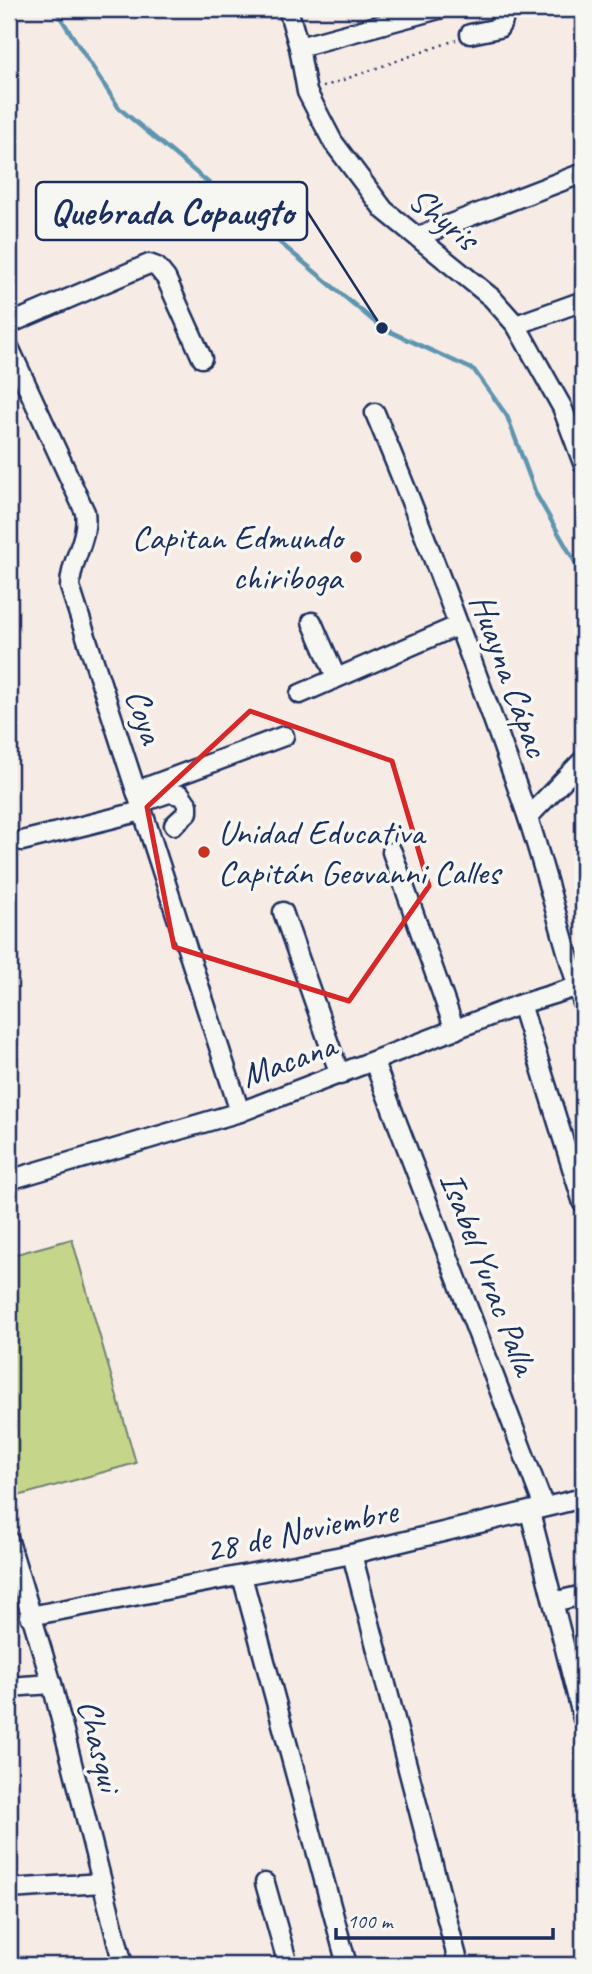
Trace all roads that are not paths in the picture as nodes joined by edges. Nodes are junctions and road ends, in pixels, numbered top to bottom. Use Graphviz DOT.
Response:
graph roads {
  1 [pos="288,9"];
  2 [pos="439,9"];
  3 [pos="499,9"];
  4 [pos="470,34"];
  5 [pos="299,47"];
  6 [pos="583,173"];
  7 [pos="419,236"];
  8 [pos="583,301"];
  9 [pos="9,324"];
  10 [pos="516,325"];
  11 [pos="9,347"];
  12 [pos="202,358"];
  13 [pos="375,413"];
  14 [pos="583,463"];
  15 [pos="312,622"];
  16 [pos="457,626"];
  17 [pos="336,677"];
  18 [pos="300,694"];
  19 [pos="284,736"];
  20 [pos="583,760"];
  21 [pos="139,801"];
  22 [pos="528,817"];
  23 [pos="174,825"];
  24 [pos="22,841"];
  25 [pos="392,852"];
  26 [pos="283,912"];
  27 [pos="581,992"];
  28 [pos="521,1004"];
  29 [pos="455,1030"];
  30 [pos="374,1062"];
  31 [pos="340,1074"];
  32 [pos="240,1112"];
  33 [pos="9,1180"];
  34 [pos="583,1203"];
  35 [pos="583,1498"];
  36 [pos="537,1510"];
  37 [pos="9,1541"];
  38 [pos="352,1554"];
  39 [pos="242,1576"];
  40 [pos="583,1595"];
  41 [pos="553,1602"];
  42 [pos="30,1616"];
  43 [pos="52,1684"];
  44 [pos="9,1687"];
  45 [pos="583,1719"];
  46 [pos="102,1883"];
  47 [pos="265,1883"];
  48 [pos="9,1889"];
  49 [pos="123,1965"];
  50 [pos="288,1965"];
  51 [pos="347,1965"];
  52 [pos="459,1965"];
  1 -- 5 [label="street, Shyris"];
  2 -- 5 [label="street"];
  3 -- 4 [label="street"];
  5 -- 7 [label="street, Shyris"];
  6 -- 7 [label="street"];
  7 -- 10 [label="street, Shyris"];
  8 -- 10 [label="street"];
  9 -- 12 [label="street"];
  10 -- 14 [label="street, Shyris"];
  11 -- 21 [label="street, Coya"];
  13 -- 16 [label="street, Huayna Cápac"];
  15 -- 17 [label="street"];
  16 -- 17 [label="street"];
  16 -- 22 [label="street, Huayna Cápac"];
  17 -- 18 [label="street"];
  19 -- 21 [label="street"];
  20 -- 22 [label="street"];
  21 -- 23 [label="street"];
  21 -- 24 [label="street"];
  21 -- 32 [label="street, Coya"];
  22 -- 27 [label="street, Huayna Cápac"];
  25 -- 29 [label="street"];
  26 -- 31 [label="street"];
  27 -- 28 [label="street, Macana"];
  28 -- 29 [label="street, Macana"];
  28 -- 34 [label="street"];
  29 -- 30 [label="street, Macana"];
  30 -- 31 [label="street, Macana"];
  30 -- 36 [label="street, Isabel Yurac Palla"];
  31 -- 32 [label="street, Macana"];
  32 -- 33 [label="street, Macana"];
  35 -- 36 [label="street, 28 de Noviembre"];
  36 -- 38 [label="street, 28 de Noviembre"];
  36 -- 41 [label="street, Isabel Yurac Palla"];
  37 -- 42 [label="street, Chasqui"];
  38 -- 39 [label="street, 28 de Noviembre"];
  38 -- 52 [label="street"];
  39 -- 42 [label="street, 28 de Noviembre"];
  39 -- 51 [label="street"];
  40 -- 41 [label="street"];
  41 -- 45 [label="street, Isabel Yurac Palla"];
  42 -- 43 [label="street, Chasqui"];
  43 -- 44 [label="street"];
  43 -- 46 [label="street, Chasqui"];
  46 -- 48 [label="street"];
  46 -- 49 [label="street, Chasqui"];
  47 -- 50 [label="street"];
}
